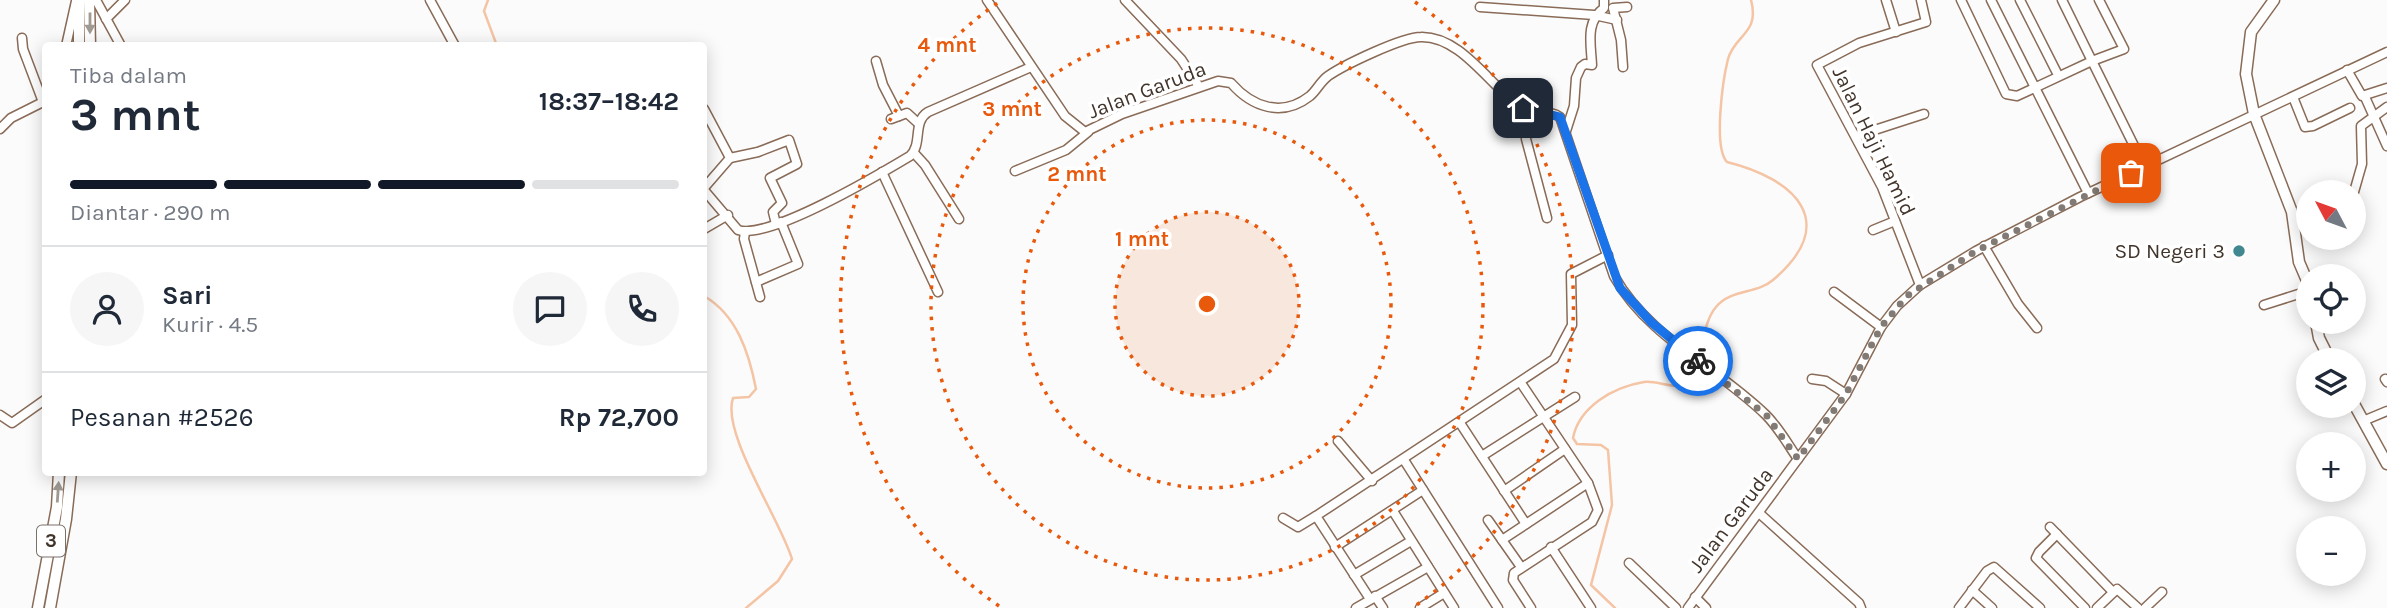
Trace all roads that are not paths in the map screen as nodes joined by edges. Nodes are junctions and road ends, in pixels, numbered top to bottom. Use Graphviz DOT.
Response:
graph roads {
  1 [pos="78,0"];
  2 [pos="89,0"];
  3 [pos="96,0"];
  4 [pos="125,0"];
  5 [pos="430,0"];
  6 [pos="987,0"];
  7 [pos="1125,0"];
  8 [pos="1604,0"];
  9 [pos="1886,0"];
  10 [pos="1921,0"];
  11 [pos="1961,0"];
  12 [pos="1991,0"];
  13 [pos="2020,0"];
  14 [pos="2062,0"];
  15 [pos="2099,0"];
  16 [pos="2274,0"];
  17 [pos="1493,4"];
  18 [pos="1525,4"];
  19 [pos="1480,7"];
  20 [pos="1627,7"];
  21 [pos="1594,15"];
  22 [pos="106,19"];
  23 [pos="1617,20"];
  24 [pos="1896,32"];
  25 [pos="22,37"];
  26 [pos="67,42"];
  27 [pos="79,42"];
  28 [pos="90,42"];
  29 [pos="119,42"];
  30 [pos="453,42"];
  31 [pos="2387,52"];
  32 [pos="876,61"];
  33 [pos="2092,61"];
  34 [pos="1623,66"];
  35 [pos="1031,67"];
  36 [pos="2347,70"];
  37 [pos="2058,75"];
  38 [pos="1198,85"];
  39 [pos="2035,87"];
  40 [pos="2387,88"];
  41 [pos="42,96"];
  42 [pos="2293,97"];
  43 [pos="2365,97"];
  44 [pos="42,102"];
  45 [pos="2387,107"];
  46 [pos="2350,108"];
  47 [pos="1544,113"];
  48 [pos="1924,114"];
  49 [pos="2254,114"];
  50 [pos="707,115"];
  51 [pos="2374,119"];
  52 [pos="919,124"];
  53 [pos="0,129"];
  54 [pos="1566,131"];
  55 [pos="1088,132"];
  56 [pos="1856,136"];
  57 [pos="2387,146"];
  58 [pos="914,153"];
  59 [pos="730,158"];
  60 [pos="2144,166"];
  61 [pos="1015,171"];
  62 [pos="882,172"];
  63 [pos="2357,180"];
  64 [pos="707,185"];
  65 [pos="707,192"];
  66 [pos="2088,193"];
  67 [pos="729,215"];
  68 [pos="1547,218"];
  69 [pos="959,219"];
  70 [pos="1895,221"];
  71 [pos="779,223"];
  72 [pos="707,227"];
  73 [pos="1873,230"];
  74 [pos="745,232"];
  75 [pos="1984,246"];
  76 [pos="1608,255"];
  77 [pos="2300,264"];
  78 [pos="756,282"];
  79 [pos="1920,285"];
  80 [pos="938,292"];
  81 [pos="1834,292"];
  82 [pos="2296,295"];
  83 [pos="760,297"];
  84 [pos="2264,305"];
  85 [pos="1881,327"];
  86 [pos="2037,328"];
  87 [pos="1812,379"];
  88 [pos="1521,383"];
  89 [pos="1846,394"];
  90 [pos="1575,397"];
  91 [pos="42,402"];
  92 [pos="2387,411"];
  93 [pos="0,415"];
  94 [pos="1544,417"];
  95 [pos="2361,418"];
  96 [pos="2363,422"];
  97 [pos="1460,423"];
  98 [pos="1338,441"];
  99 [pos="1565,449"];
  100 [pos="1482,457"];
  101 [pos="1798,459"];
  102 [pos="1404,460"];
  103 [pos="2387,464"];
  104 [pos="59,476"];
  105 [pos="71,476"];
  106 [pos="1372,481"];
  107 [pos="1588,483"];
  108 [pos="1423,490"];
  109 [pos="1504,491"];
  110 [pos="1393,511"];
  111 [pos="1759,513"];
  112 [pos="1316,516"];
  113 [pos="1283,518"];
  114 [pos="1488,520"];
  115 [pos="1526,524"];
  116 [pos="2050,527"];
  117 [pos="2057,534"];
  118 [pos="1502,540"];
  119 [pos="1411,541"];
  120 [pos="1335,547"];
  121 [pos="1551,547"];
  122 [pos="1629,563"];
  123 [pos="1428,567"];
  124 [pos="1521,567"];
  125 [pos="1354,575"];
  126 [pos="1972,590"];
  127 [pos="2113,592"];
  128 [pos="2162,592"];
  129 [pos="1444,593"];
  130 [pos="1373,597"];
  131 [pos="1695,597"];
  132 [pos="40,603"];
  133 [pos="51,605"];
  134 [pos="1356,608"];
  135 [pos="1383,608"];
  136 [pos="1420,608"];
  137 [pos="1454,608"];
  138 [pos="1498,608"];
  139 [pos="1531,608"];
  140 [pos="1591,608"];
  141 [pos="1676,608"];
  142 [pos="1688,608"];
  143 [pos="1706,608"];
  144 [pos="1861,608"];
  145 [pos="1959,608"];
  146 [pos="1992,608"];
  147 [pos="2040,608"];
  148 [pos="2085,608"];
  149 [pos="2097,608"];
  150 [pos="2138,608"];
  151 [pos="2146,608"];
  1 -- 26 [label="street"];
  1 -- 27 [label="main road"];
  2 -- 28 [label="main road, one-way"];
  3 -- 22 [label="street"];
  4 -- 22 [label="street"];
  5 -- 30 [label="street"];
  6 -- 35 [label="street, Jalan Garuda"];
  7 -- 38 [label="street"];
  8 -- 21 [label="street"];
  9 -- 24 [label="street"];
  10 -- 24 [label="street, Jalan Haji Hamid"];
  11 -- 39 [label="street"];
  12 -- 39 [label="street"];
  13 -- 37 [label="street"];
  14 -- 33 [label="street"];
  15 -- 33 [label="street"];
  16 -- 49 [label="main road"];
  17 -- 18 [label="street"];
  17 -- 19 [label="street"];
  18 -- 21 [label="street"];
  20 -- 23 [label="street"];
  21 -- 23 [label="street"];
  21 -- 54 [label="street"];
  22 -- 29 [label="street"];
  23 -- 34 [label="street"];
  24 -- 56 [label="street, Jalan Haji Hamid"];
  25 -- 41 [label="street"];
  31 -- 36 [label="street"];
  32 -- 52 [label="street"];
  33 -- 37 [label="street"];
  33 -- 60 [label="street"];
  35 -- 52 [label="street"];
  35 -- 55 [label="street, Jalan Garuda"];
  36 -- 42 [label="street"];
  36 -- 43 [label="street"];
  37 -- 39 [label="street"];
  38 -- 47 [label="street, Jalan Garuda"];
  38 -- 55 [label="street, Jalan Garuda"];
  39 -- 66 [label="street"];
  40 -- 43 [label="street"];
  42 -- 46 [label="street"];
  42 -- 49 [label="street"];
  43 -- 51 [label="street"];
  44 -- 53 [label="street"];
  45 -- 51 [label="street"];
  47 -- 54 [label="street, Jalan Garuda"];
  47 -- 68 [label="street"];
  48 -- 56 [label="street"];
  49 -- 60 [label="street"];
  49 -- 77 [label="main road"];
  50 -- 59 [label="street"];
  51 -- 57 [label="street"];
  51 -- 63 [label="street"];
  52 -- 58 [label="street"];
  54 -- 76 [label="street, Jalan Garuda"];
  55 -- 61 [label="street"];
  56 -- 70 [label="street, Jalan Haji Hamid"];
  58 -- 62 [label="street"];
  58 -- 69 [label="street"];
  59 -- 64 [label="street"];
  59 -- 71 [label="street"];
  60 -- 66 [label="street"];
  62 -- 71 [label="street"];
  62 -- 80 [label="street"];
  65 -- 67 [label="street"];
  66 -- 75 [label="street"];
  67 -- 72 [label="street"];
  67 -- 74 [label="street"];
  70 -- 73 [label="street"];
  70 -- 79 [label="street, Jalan Haji Hamid"];
  71 -- 74 [label="street"];
  71 -- 78 [label="street"];
  74 -- 78 [label="street"];
  75 -- 79 [label="street"];
  75 -- 86 [label="street"];
  76 -- 88 [label="street"];
  76 -- 101 [label="street, Jalan Garuda"];
  78 -- 83 [label="street"];
  79 -- 85 [label="street"];
  81 -- 85 [label="street"];
  82 -- 84 [label="street"];
  85 -- 89 [label="street"];
  87 -- 89 [label="street"];
  88 -- 94 [label="street"];
  88 -- 97 [label="street"];
  89 -- 101 [label="street"];
  90 -- 94 [label="street"];
  91 -- 93 [label="street"];
  92 -- 96 [label="street"];
  94 -- 99 [label="street"];
  94 -- 100 [label="street"];
  95 -- 96 [label="main road"];
  96 -- 103 [label="main road"];
  97 -- 100 [label="street"];
  97 -- 102 [label="street"];
  98 -- 106 [label="street"];
  99 -- 107 [label="street"];
  99 -- 109 [label="street"];
  100 -- 109 [label="street"];
  101 -- 111 [label="street, Jalan Garuda"];
  102 -- 106 [label="street"];
  102 -- 108 [label="street"];
  132 -- 104 [label="main road, 3, one-way"];
  105 -- 133 [label="main road, 3"];
  106 -- 112 [label="street"];
  107 -- 115 [label="street"];
  107 -- 121 [label="street"];
  108 -- 110 [label="street"];
  108 -- 138 [label="street"];
  109 -- 115 [label="street"];
  110 -- 119 [label="street"];
  110 -- 120 [label="street"];
  111 -- 131 [label="street, Jalan Garuda"];
  111 -- 144 [label="street"];
  112 -- 113 [label="street"];
  112 -- 120 [label="street"];
  114 -- 118 [label="street"];
  115 -- 118 [label="street"];
  116 -- 117 [label="street"];
  117 -- 127 [label="street"];
  117 -- 148 [label="street"];
  118 -- 124 [label="street"];
  119 -- 123 [label="street"];
  119 -- 125 [label="street"];
  120 -- 125 [label="street"];
  121 -- 124 [label="street"];
  121 -- 140 [label="street"];
  122 -- 141 [label="street"];
  123 -- 129 [label="street"];
  123 -- 130 [label="street"];
  124 -- 139 [label="street"];
  125 -- 130 [label="street"];
  126 -- 145 [label="street"];
  126 -- 146 [label="street"];
  126 -- 147 [label="street"];
  127 -- 149 [label="street"];
  127 -- 150 [label="street"];
  128 -- 151 [label="street"];
  129 -- 136 [label="street"];
  129 -- 137 [label="street"];
  130 -- 134 [label="street"];
  130 -- 135 [label="street"];
  131 -- 142 [label="street, Jalan Garuda"];
  131 -- 143 [label="street"];
  132 -- 133 [label="main road"];
}
